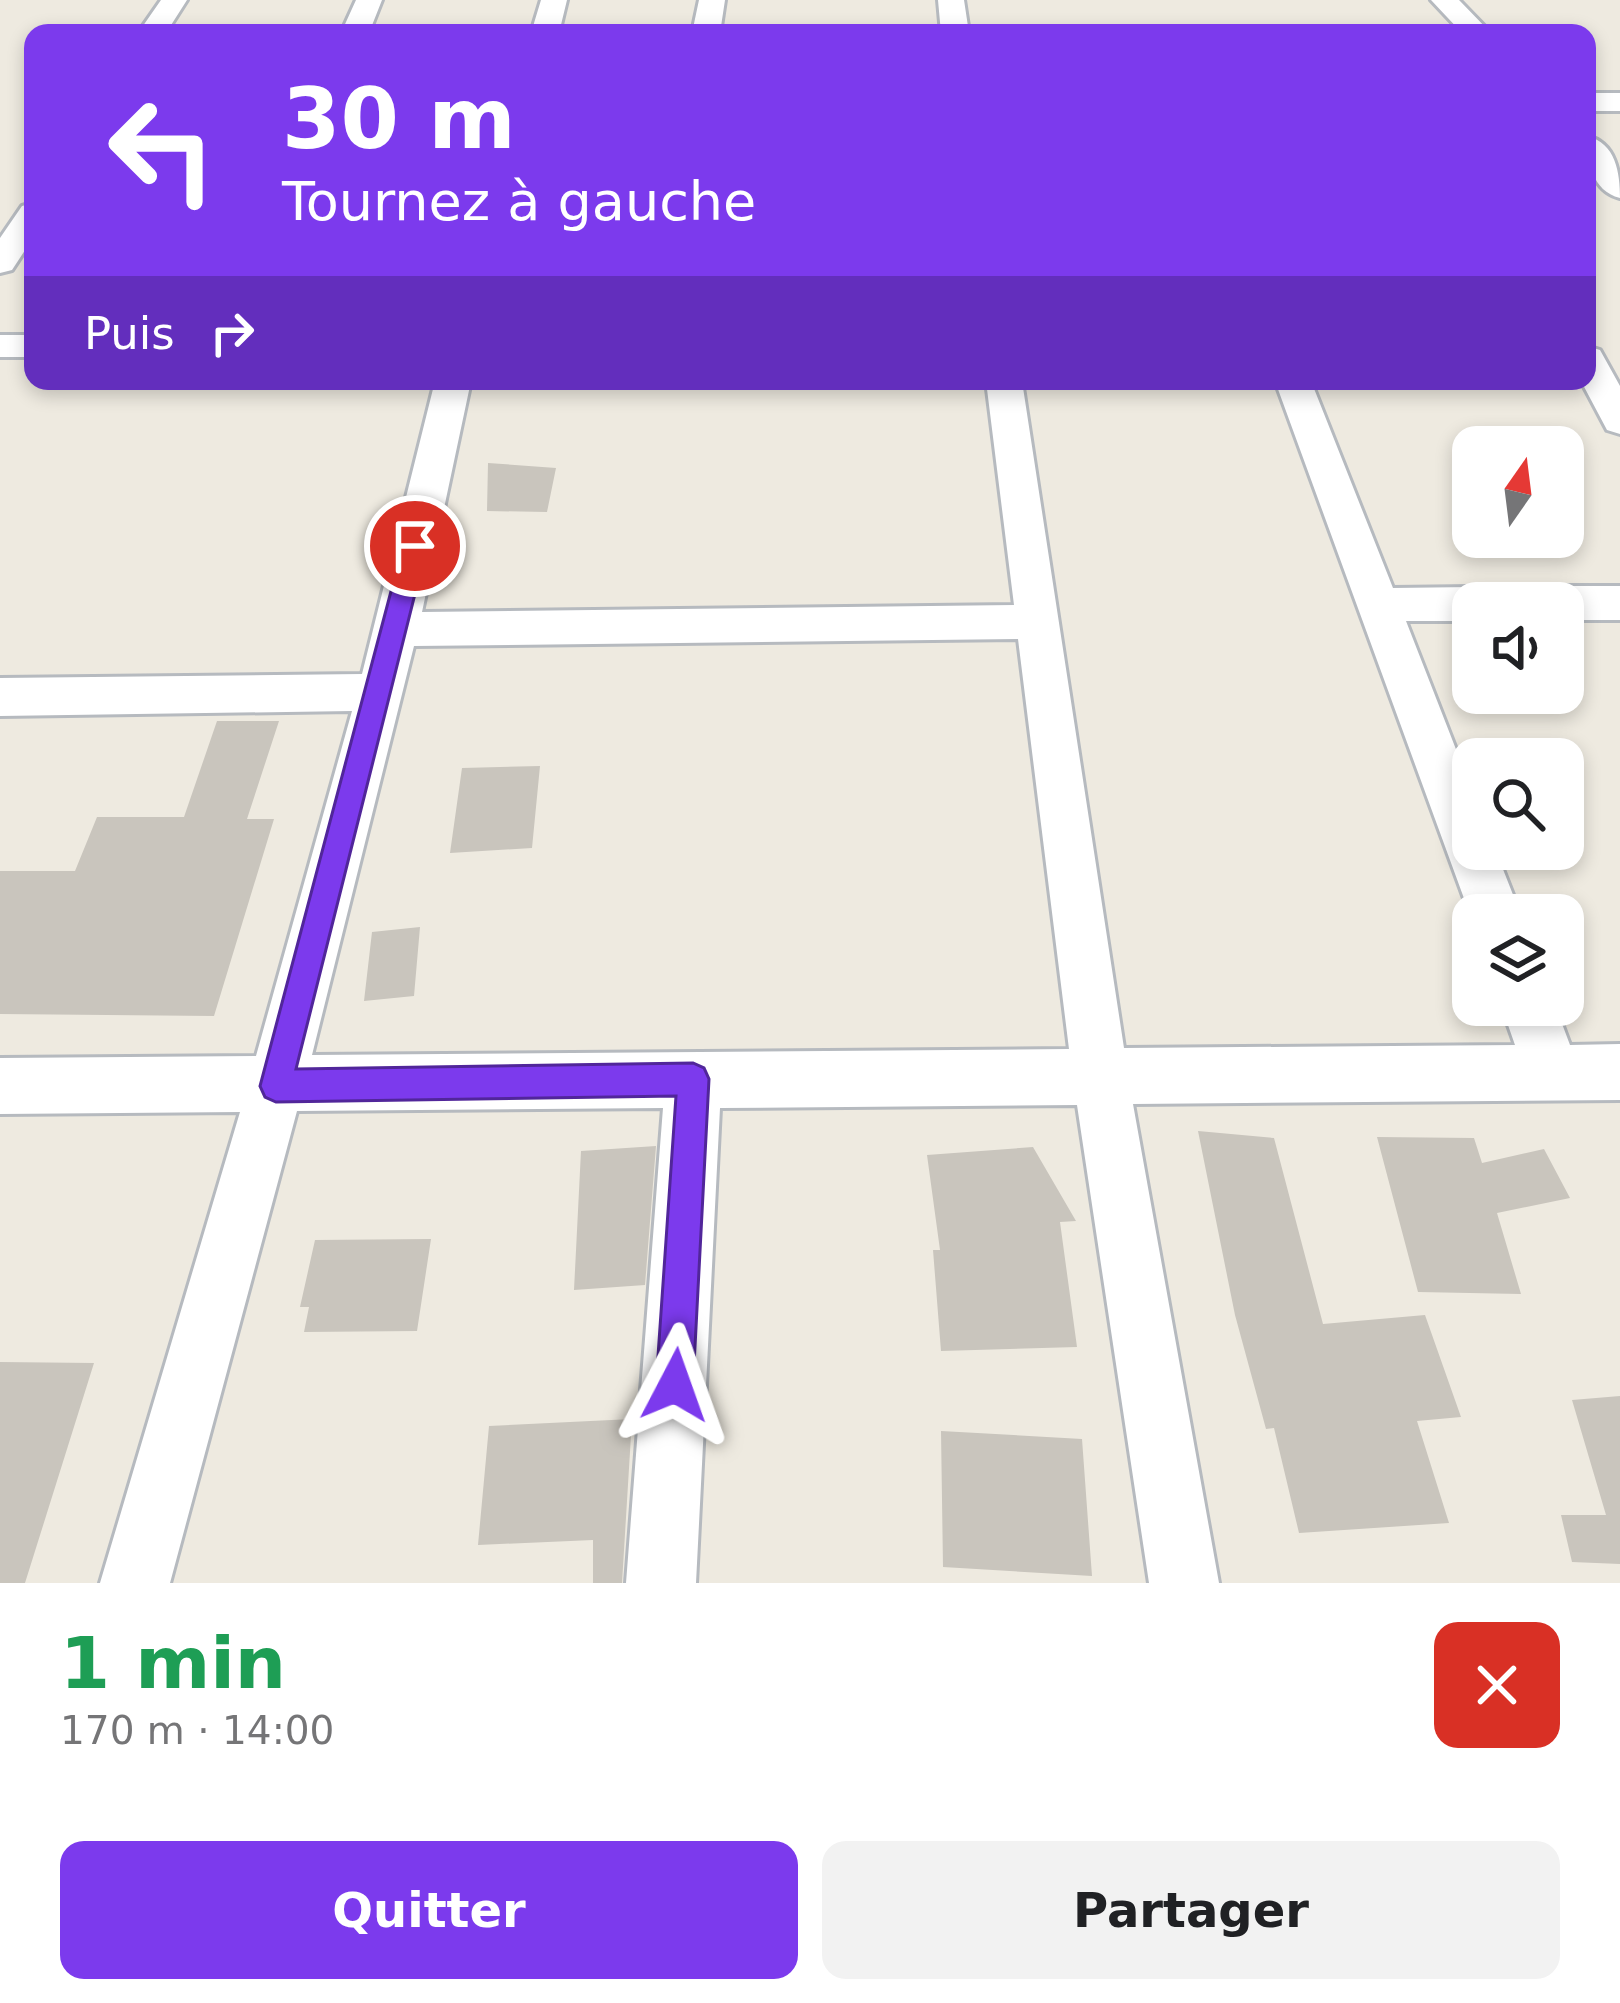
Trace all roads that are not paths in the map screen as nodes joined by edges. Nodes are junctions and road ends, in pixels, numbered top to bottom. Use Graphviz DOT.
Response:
graph roads {
  1 [pos="1444,0"];
  2 [pos="1468,24"];
  3 [pos="1596,157"];
  4 [pos="1620,189"];
  5 [pos="24,227"];
  6 [pos="0,263"];
  7 [pos="1596,375"];
  8 [pos="451,390"];
  9 [pos="1005,390"];
  10 [pos="1296,390"];
  11 [pos="1620,421"];
  12 [pos="1584,603"];
  13 [pos="1620,603"];
  14 [pos="1452,604"];
  15 [pos="1377,605"];
  16 [pos="1034,622"];
  17 [pos="396,629"];
  18 [pos="379,692"];
  19 [pos="0,697"];
  20 [pos="1487,894"];
  21 [pos="1536,1026"];
  22 [pos="1620,1072"];
  23 [pos="1553,1073"];
  24 [pos="1100,1074"];
  25 [pos="693,1079"];
  26 [pos="0,1086"];
  27 [pos="276,1086"];
  28 [pos="135,1583"];
  29 [pos="661,1583"];
  30 [pos="1184,1583"];
  1 -- 2 [label="street"];
  3 -- 4 [label="street"];
  5 -- 6 [label="street"];
  7 -- 11 [label="street"];
  8 -- 17 [label="street"];
  9 -- 16 [label="street"];
  10 -- 15 [label="street"];
  12 -- 13 [label="street"];
  14 -- 15 [label="street"];
  15 -- 20 [label="street"];
  16 -- 17 [label="street"];
  16 -- 24 [label="street"];
  17 -- 18 [label="street"];
  18 -- 19 [label="street"];
  18 -- 27 [label="street"];
  21 -- 23 [label="street"];
  22 -- 23 [label="street"];
  23 -- 24 [label="street"];
  24 -- 25 [label="street"];
  24 -- 30 [label="street"];
  25 -- 27 [label="street"];
  25 -- 29 [label="street"];
  26 -- 27 [label="street"];
  27 -- 28 [label="street"];
}
